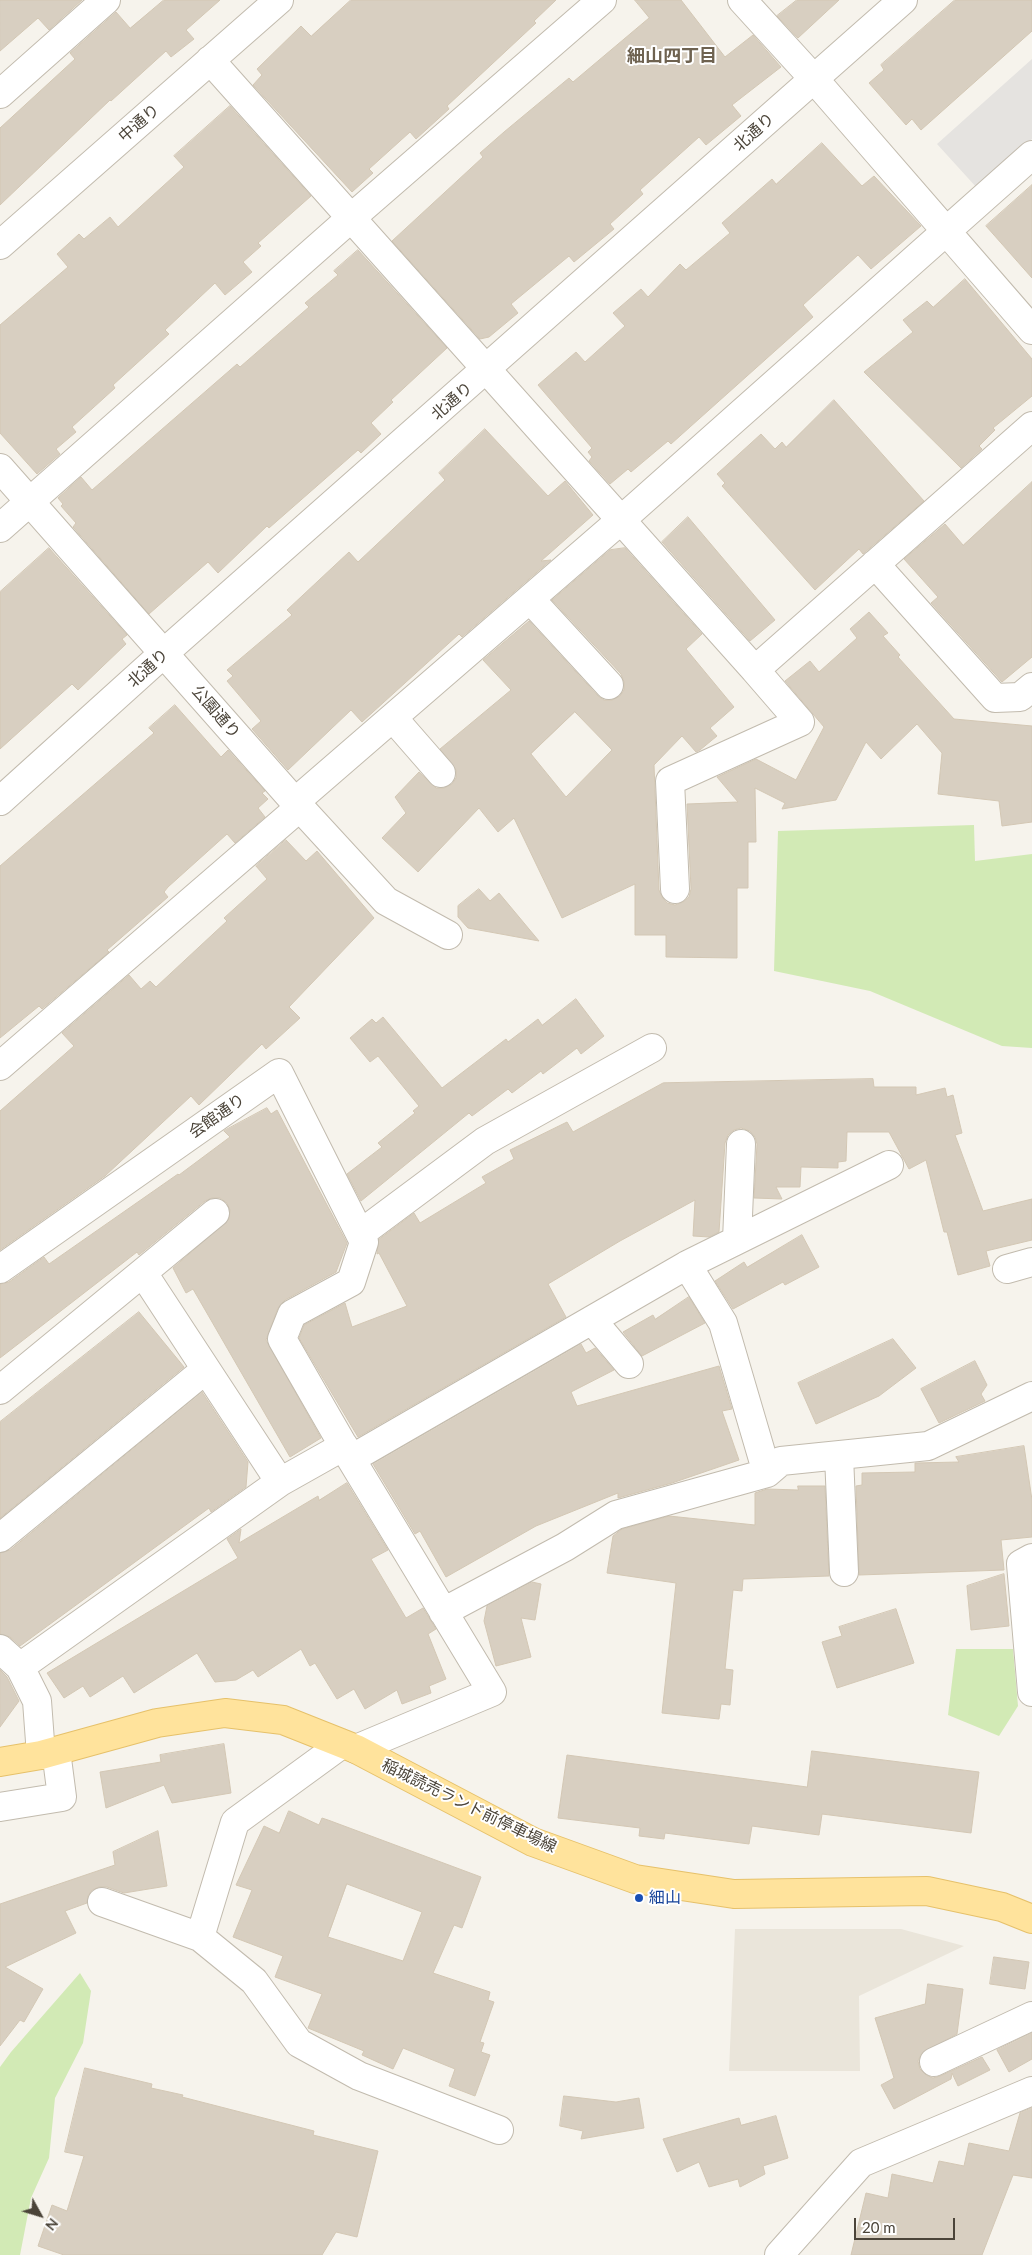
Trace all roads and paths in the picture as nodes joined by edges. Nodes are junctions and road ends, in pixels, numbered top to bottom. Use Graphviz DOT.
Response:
graph roads {
  1 [pos="106,0"];
  2 [pos="278,0"];
  3 [pos="602,0"];
  4 [pos="742,0"];
  5 [pos="903,0"];
  6 [pos="210,60"];
  7 [pos="814,79"];
  8 [pos="0,94"];
  9 [pos="1032,155"];
  10 [pos="351,218"];
  11 [pos="946,231"];
  12 [pos="0,245"];
  13 [pos="1032,330"];
  14 [pos="488,369"];
  15 [pos="1032,426"];
  16 [pos="0,468"];
  17 [pos="30,502"];
  18 [pos="621,520"];
  19 [pos="0,528"];
  20 [pos="875,564"];
  21 [pos="530,598"];
  22 [pos="164,653"];
  23 [pos="755,670"];
  24 [pos="610,686"];
  25 [pos="1032,687"];
  26 [pos="393,718"];
  27 [pos="441,773"];
  28 [pos="0,801"];
  29 [pos="298,805"];
  30 [pos="675,889"];
  31 [pos="448,935"];
  32 [pos="652,1048"];
  33 [pos="0,1066"];
  34 [pos="741,1144"];
  35 [pos="889,1165"];
  36 [pos="215,1212"];
  37 [pos="362,1238"];
  38 [pos="737,1240"];
  39 [pos="687,1265"];
  40 [pos="0,1269"];
  41 [pos="143,1273"];
  42 [pos="592,1320"];
  43 [pos="629,1364"];
  44 [pos="205,1370"];
  45 [pos="0,1390"];
  46 [pos="1032,1396"];
  47 [pos="348,1452"];
  48 [pos="840,1456"];
  49 [pos="767,1473"];
  50 [pos="280,1482"];
  51 [pos="0,1538"];
  52 [pos="1032,1558"];
  53 [pos="844,1572"];
  54 [pos="443,1612"];
  55 [pos="0,1649"];
  56 [pos="20,1667"];
  57 [pos="1032,1692"];
  58 [pos="349,1747"];
  59 [pos="49,1753"];
  60 [pos="0,1762"];
  61 [pos="0,1807"];
  62 [pos="102,1902"];
  63 [pos="1032,1918"];
  64 [pos="200,1937"];
  65 [pos="1032,2016"];
  66 [pos="934,2062"];
  67 [pos="1032,2091"];
  68 [pos="500,2130"];
  69 [pos="779,2255"];
  1 -- 8 [label="street"];
  2 -- 6 [label="street, 中通り"];
  3 -- 10 [label="street"];
  4 -- 7 [label="street"];
  5 -- 7 [label="street, 北通り"];
  6 -- 10 [label="street"];
  6 -- 12 [label="street, 中通り"];
  7 -- 11 [label="street"];
  7 -- 14 [label="street, 北通り"];
  9 -- 11 [label="street"];
  10 -- 14 [label="street"];
  10 -- 17 [label="street"];
  11 -- 13 [label="street"];
  11 -- 18 [label="street"];
  14 -- 18 [label="street"];
  14 -- 22 [label="street, 北通り"];
  15 -- 20 [label="street"];
  16 -- 17 [label="street, 公園通り"];
  17 -- 19 [label="street"];
  17 -- 22 [label="street, 公園通り"];
  18 -- 21 [label="street"];
  18 -- 23 [label="street"];
  20 -- 23 [label="street"];
  20 -- 25 [label="street"];
  21 -- 24 [label="street"];
  21 -- 26 [label="street"];
  22 -- 28 [label="street, 北通り"];
  22 -- 29 [label="street, 公園通り"];
  23 -- 30 [label="street"];
  26 -- 27 [label="street"];
  26 -- 29 [label="street"];
  29 -- 31 [label="street, 公園通り"];
  29 -- 33 [label="street"];
  32 -- 37 [label="street"];
  34 -- 38 [label="street"];
  35 -- 38 [label="street"];
  36 -- 41 [label="street"];
  37 -- 40 [label="street, 会館通り"];
  37 -- 47 [label="street"];
  38 -- 39 [label="street"];
  39 -- 42 [label="street"];
  39 -- 49 [label="street"];
  41 -- 44 [label="street"];
  41 -- 45 [label="street"];
  42 -- 43 [label="street"];
  42 -- 47 [label="street"];
  44 -- 50 [label="street"];
  44 -- 51 [label="street"];
  46 -- 48 [label="street"];
  47 -- 50 [label="street"];
  47 -- 54 [label="street"];
  48 -- 49 [label="street"];
  48 -- 53 [label="street"];
  49 -- 54 [label="street"];
  50 -- 56 [label="street"];
  52 -- 57 [label="street"];
  54 -- 58 [label="street"];
  55 -- 56 [label="street"];
  56 -- 59 [label="street"];
  58 -- 59 [label="main road, 稲城読売ランド前停車場線"];
  58 -- 63 [label="main road, 稲城読売ランド前停車場線"];
  58 -- 64 [label="street"];
  59 -- 60 [label="main road, 稲城読売ランド前停車場線"];
  59 -- 61 [label="street"];
  62 -- 64 [label="street"];
  64 -- 68 [label="street"];
  65 -- 66 [label="street"];
  67 -- 69 [label="street"];
}
